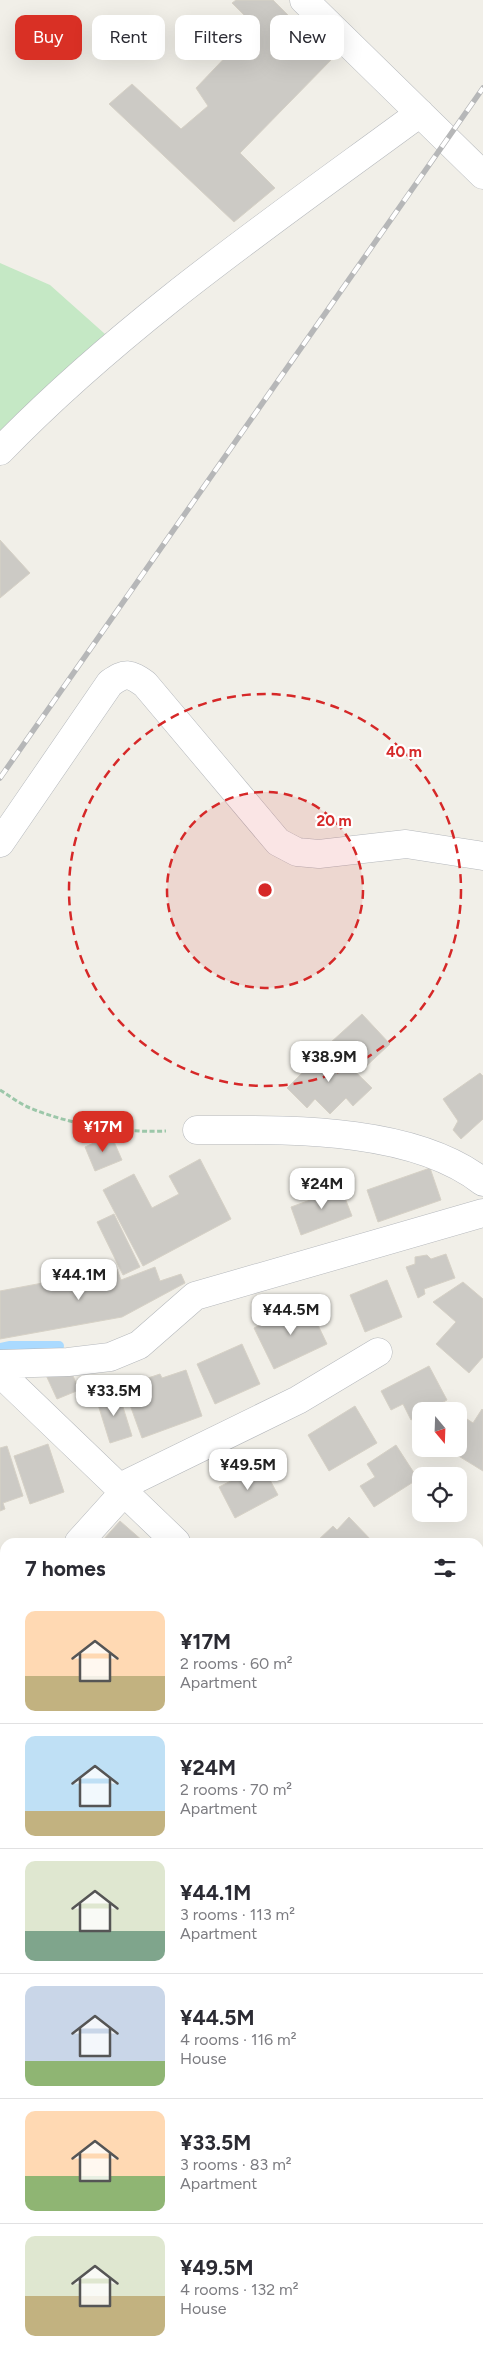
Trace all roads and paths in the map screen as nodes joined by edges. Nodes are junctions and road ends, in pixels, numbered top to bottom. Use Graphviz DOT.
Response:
graph roads {
  1 [pos="304,0"];
  2 [pos="420,113"];
  3 [pos="483,175"];
  4 [pos="0,451"];
  5 [pos="0,843"];
  6 [pos="483,856"];
  7 [pos="0,1090"];
  8 [pos="197,1130"];
  9 [pos="483,1182"];
  10 [pos="483,1213"];
  11 [pos="378,1352"];
  12 [pos="0,1364"];
  13 [pos="0,1373"];
  14 [pos="122,1489"];
  15 [pos="83,1538"];
  16 [pos="172,1538"];
  1 -- 2 [label="street"];
  2 -- 3 [label="street"];
  2 -- 4 [label="street"];
  5 -- 6 [label="street"];
  7 -- 8 [label="path"];
  8 -- 9 [label="street"];
  10 -- 12 [label="street"];
  11 -- 14 [label="street"];
  13 -- 14 [label="street"];
  14 -- 15 [label="street"];
  14 -- 16 [label="street"];
}
